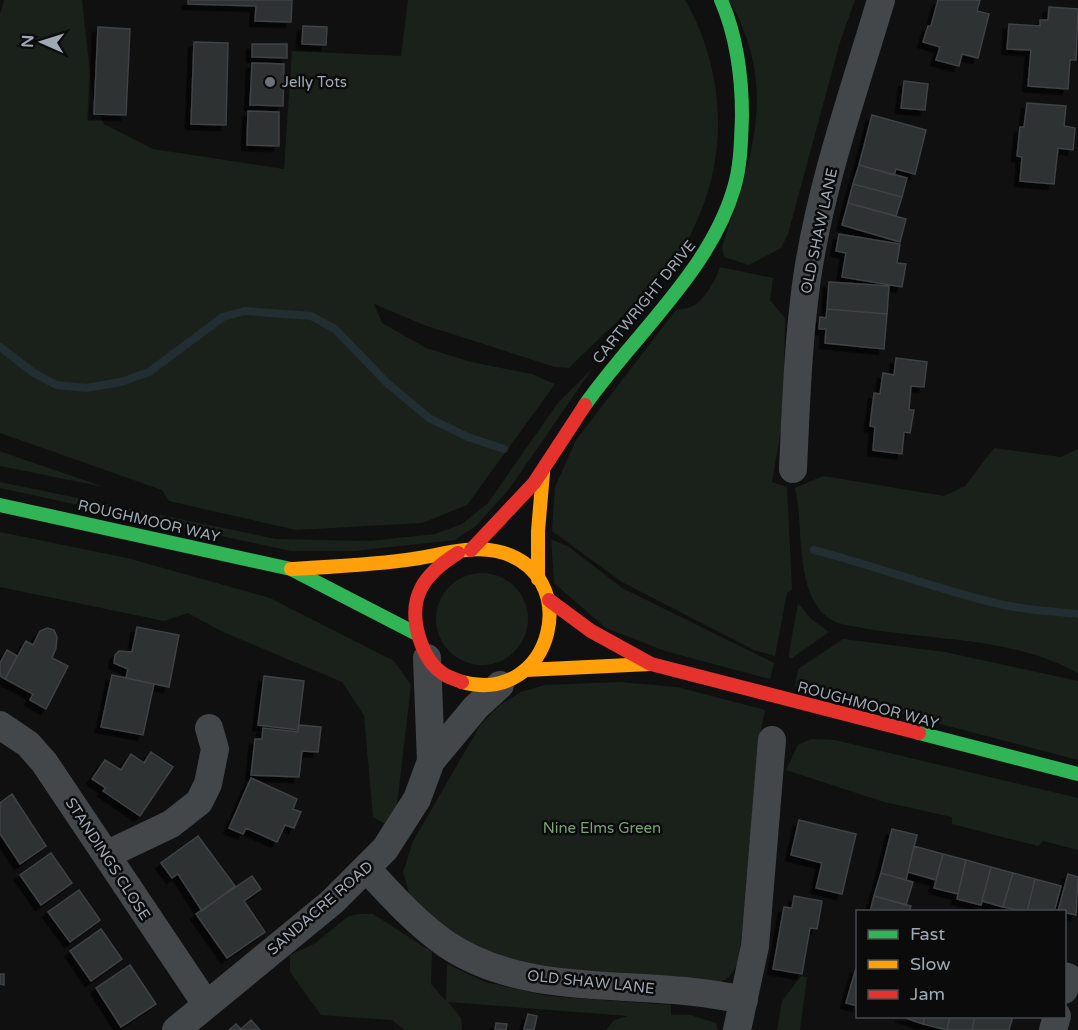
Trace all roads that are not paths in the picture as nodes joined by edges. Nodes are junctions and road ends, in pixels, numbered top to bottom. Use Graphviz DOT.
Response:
graph roads {
  1 [pos="721,0"];
  2 [pos="881,0"];
  3 [pos="793,469"];
  4 [pos="543,473"];
  5 [pos="0,505"];
  6 [pos="465,552"];
  7 [pos="291,569"];
  8 [pos="538,579"];
  9 [pos="549,600"];
  10 [pos="421,645"];
  11 [pos="651,664"];
  12 [pos="526,670"];
  13 [pos="500,685"];
  14 [pos="0,725"];
  15 [pos="208,728"];
  16 [pos="772,740"];
  17 [pos="431,761"];
  18 [pos="1078,774"];
  19 [pos="108,854"];
  20 [pos="366,869"];
  21 [pos="744,1000"];
  22 [pos="206,1004"];
  23 [pos="176,1030"];
  24 [pos="737,1030"];
  1 -- 4 [label="main road, CARTWRIGHT DRIVE"];
  2 -- 3 [label="street, OLD SHAW LANE"];
  4 -- 6 [label="main road, CARTWRIGHT DRIVE"];
  4 -- 8 [label="main road, CARTWRIGHT DRIVE"];
  5 -- 7 [label="main road, ROUGHMOOR WAY"];
  6 -- 7 [label="main road, ROUGHMOOR WAY"];
  6 -- 8 [label="main road, ROUGHMOOR WAY"];
  6 -- 10 [label="main road"];
  7 -- 10 [label="main road, ROUGHMOOR WAY"];
  8 -- 9 [label="main road, ROUGHMOOR WAY"];
  9 -- 11 [label="main road, ROUGHMOOR WAY"];
  9 -- 12 [label="main road, ROUGHMOOR WAY"];
  10 -- 13 [label="main road, ROUGHMOOR WAY"];
  10 -- 17 [label="street, SANDACRE ROAD"];
  11 -- 12 [label="main road, ROUGHMOOR WAY"];
  11 -- 18 [label="main road, ROUGHMOOR WAY"];
  12 -- 13 [label="main road, ROUGHMOOR WAY"];
  13 -- 17 [label="street, SANDACRE ROAD"];
  14 -- 19 [label="street, STANDINGS CLOSE"];
  15 -- 19 [label="street"];
  16 -- 21 [label="street"];
  17 -- 20 [label="street, SANDACRE ROAD"];
  19 -- 22 [label="street, STANDINGS CLOSE"];
  20 -- 21 [label="street, OLD SHAW LANE"];
  20 -- 22 [label="street, SANDACRE ROAD"];
  21 -- 24 [label="street"];
  22 -- 23 [label="street, SANDACRE ROAD"];
}
